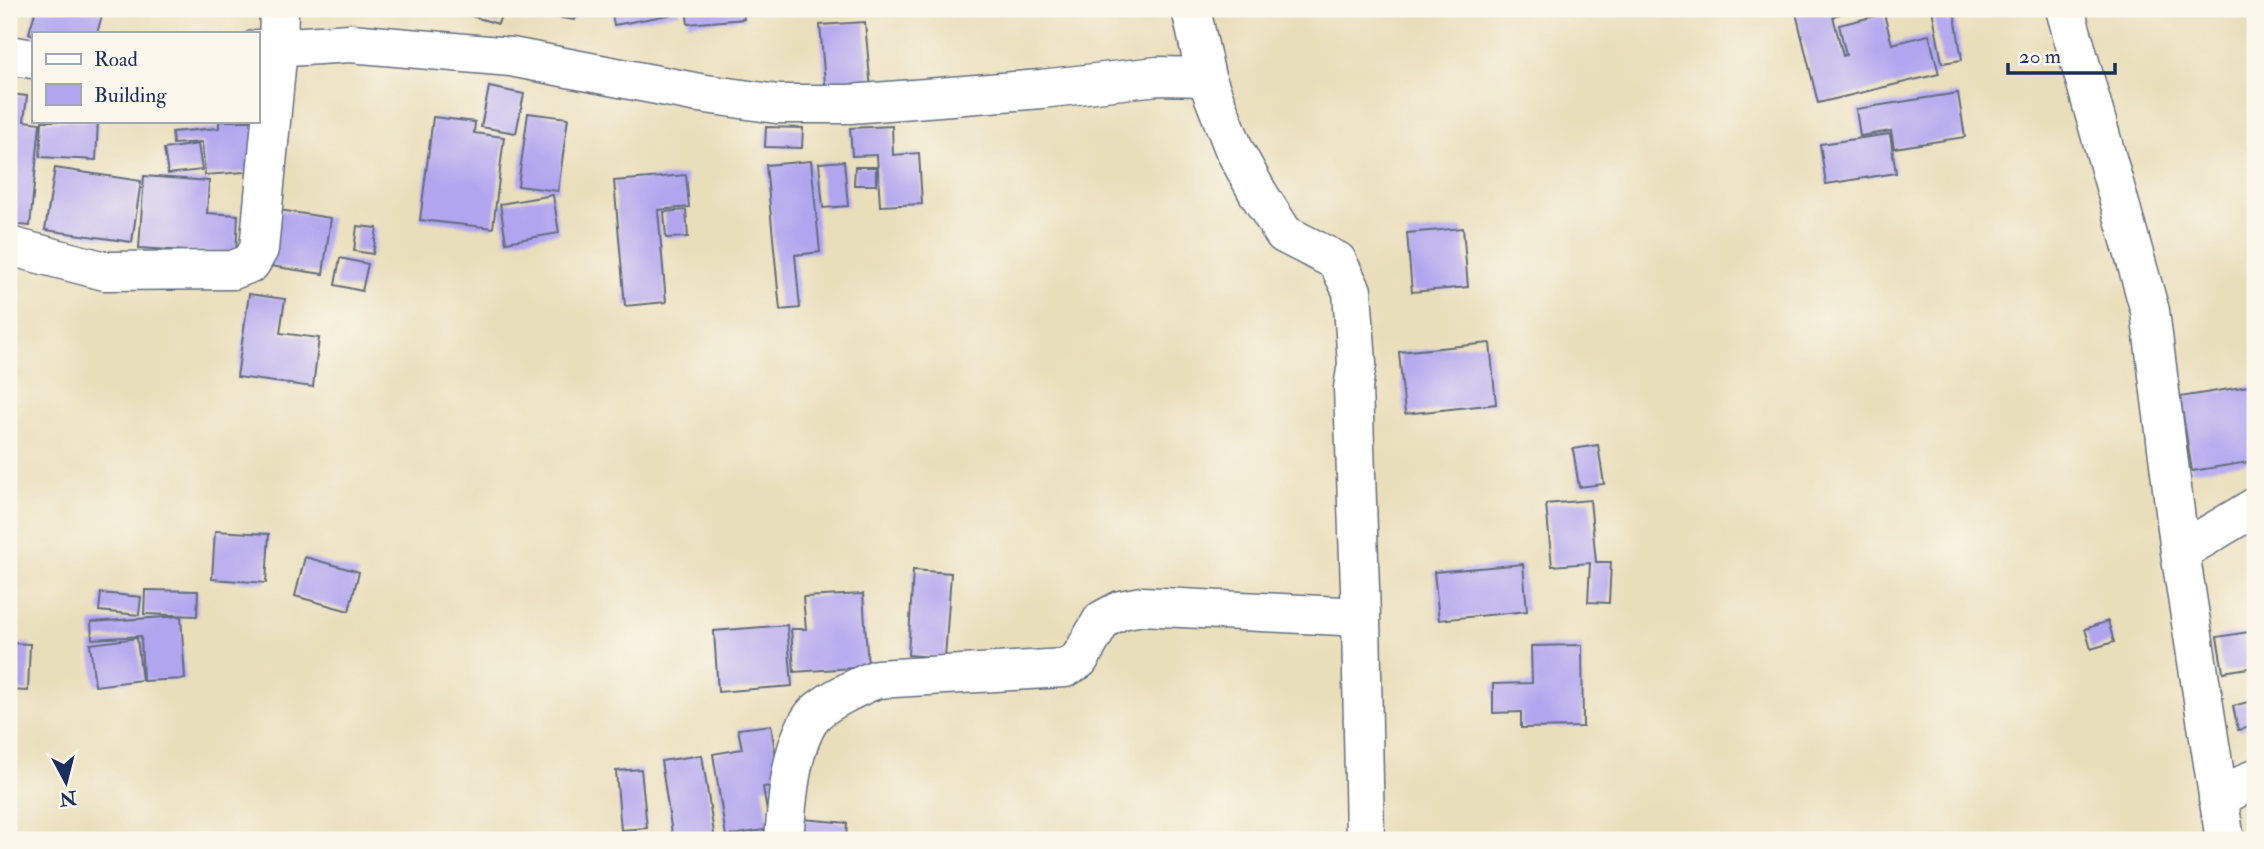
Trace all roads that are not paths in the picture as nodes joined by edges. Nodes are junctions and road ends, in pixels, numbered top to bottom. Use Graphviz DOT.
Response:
graph roads {
  1 [pos="279,9"];
  2 [pos="1191,9"];
  3 [pos="2065,9"];
  4 [pos="268,48"];
  5 [pos="9,55"];
  6 [pos="32,59"];
  7 [pos="1206,77"];
  8 [pos="9,246"];
  9 [pos="2255,506"];
  10 [pos="2180,552"];
  11 [pos="1361,617"];
  12 [pos="2255,778"];
  13 [pos="2218,799"];
  14 [pos="784,840"];
  15 [pos="1365,840"];
  16 [pos="2225,840"];
  1 -- 4 [label="street"];
  2 -- 7 [label="street"];
  3 -- 10 [label="street"];
  4 -- 7 [label="street"];
  4 -- 8 [label="street"];
  5 -- 6 [label="street"];
  7 -- 11 [label="street"];
  9 -- 10 [label="street"];
  10 -- 13 [label="street"];
  11 -- 14 [label="street"];
  11 -- 15 [label="street"];
  12 -- 13 [label="street"];
  13 -- 16 [label="street"];
}
